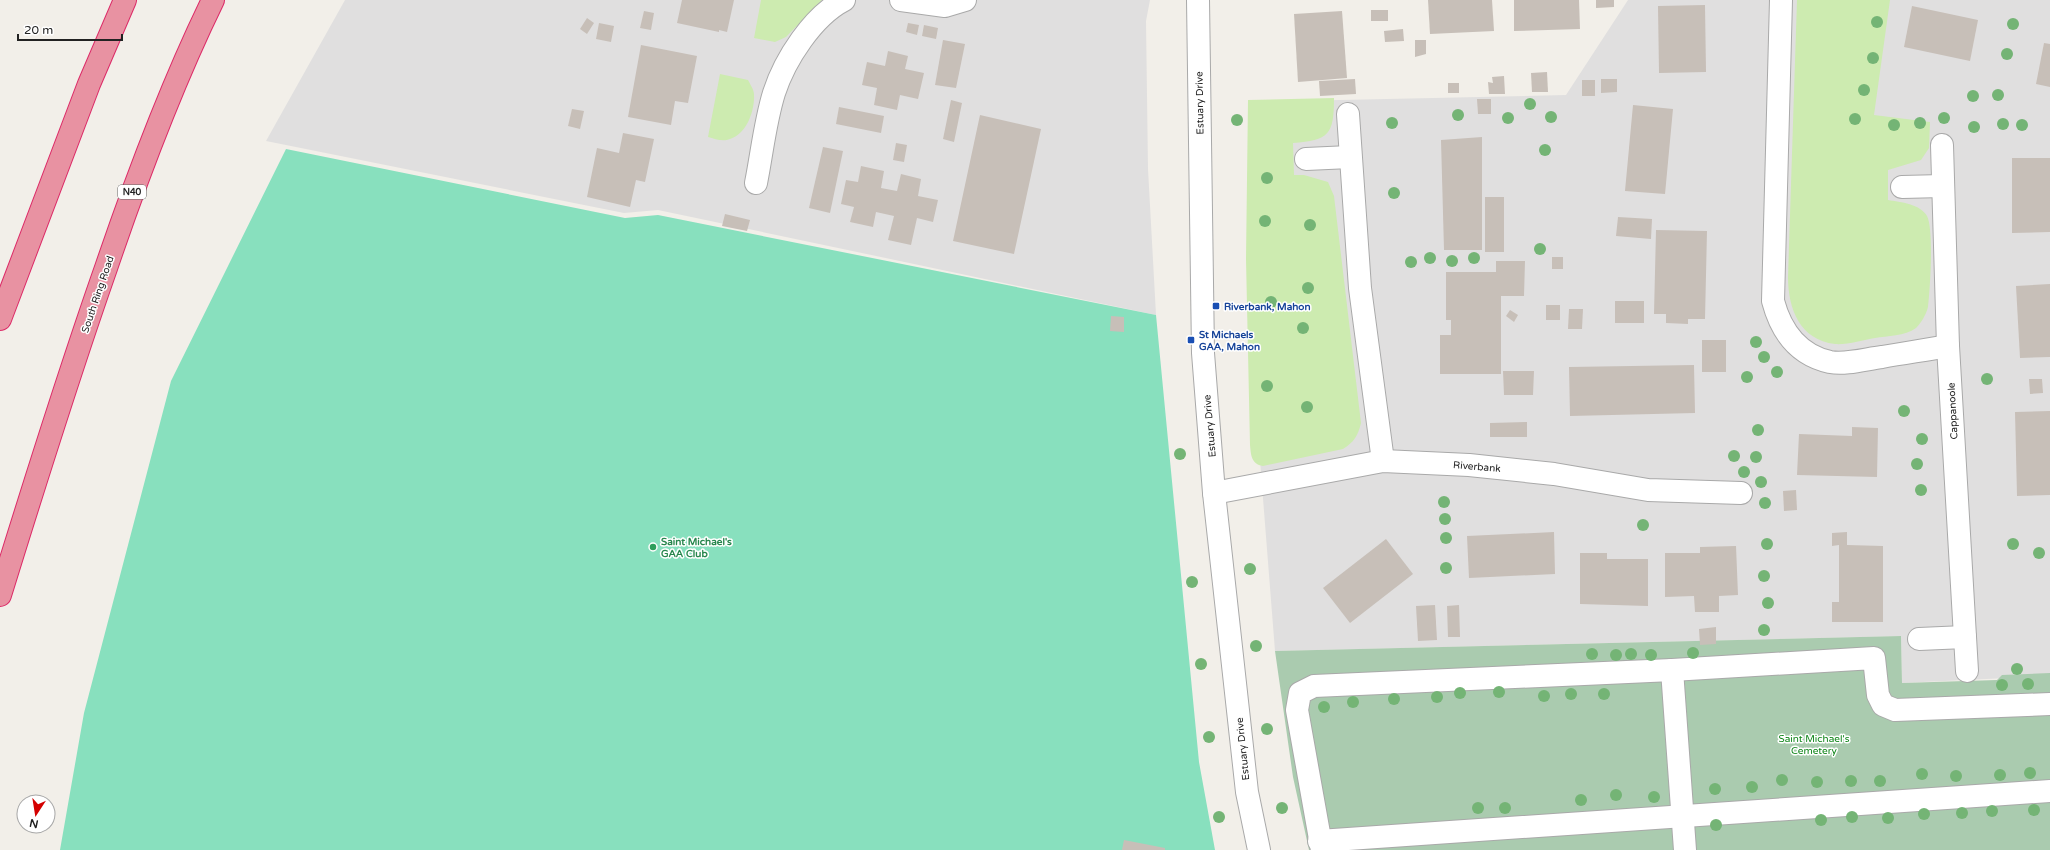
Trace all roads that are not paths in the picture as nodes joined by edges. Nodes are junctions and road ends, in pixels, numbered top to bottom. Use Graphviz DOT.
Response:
graph roads {
  1 [pos="125,0"];
  2 [pos="213,0"];
  3 [pos="844,0"];
  4 [pos="901,0"];
  5 [pos="966,0"];
  6 [pos="1198,0"];
  7 [pos="1781,0"];
  8 [pos="1348,114"];
  9 [pos="1942,144"];
  10 [pos="1350,157"];
  11 [pos="1306,159"];
  12 [pos="756,183"];
  13 [pos="1943,186"];
  14 [pos="1902,187"];
  15 [pos="0,319"];
  16 [pos="1948,346"];
  17 [pos="1383,461"];
  18 [pos="1214,492"];
  19 [pos="1741,493"];
  20 [pos="0,595"];
  21 [pos="1965,637"];
  22 [pos="1919,639"];
  23 [pos="1672,670"];
  24 [pos="1967,671"];
  25 [pos="2050,704"];
  26 [pos="2050,791"];
  27 [pos="1682,816"];
  28 [pos="1320,845"];
  29 [pos="1259,850"];
  30 [pos="1685,850"];
  1 -- 15 [label="highway"];
  2 -- 20 [label="highway, South Ring Road / N40"];
  3 -- 12 [label="street"];
  4 -- 5 [label="street"];
  6 -- 18 [label="street, Estuary Drive"];
  7 -- 16 [label="street"];
  8 -- 10 [label="street"];
  9 -- 13 [label="street, Cappanoole"];
  10 -- 11 [label="street"];
  10 -- 17 [label="street"];
  13 -- 14 [label="street"];
  13 -- 16 [label="street, Cappanoole"];
  16 -- 21 [label="street, Cappanoole"];
  17 -- 18 [label="street, Riverbank"];
  17 -- 19 [label="street, Riverbank"];
  18 -- 29 [label="street, Estuary Drive"];
  21 -- 22 [label="street"];
  21 -- 24 [label="street, Cappanoole"];
  23 -- 25 [label="street"];
  23 -- 27 [label="street"];
  23 -- 28 [label="street"];
  26 -- 27 [label="street"];
  27 -- 28 [label="street"];
  27 -- 30 [label="street"];
}
